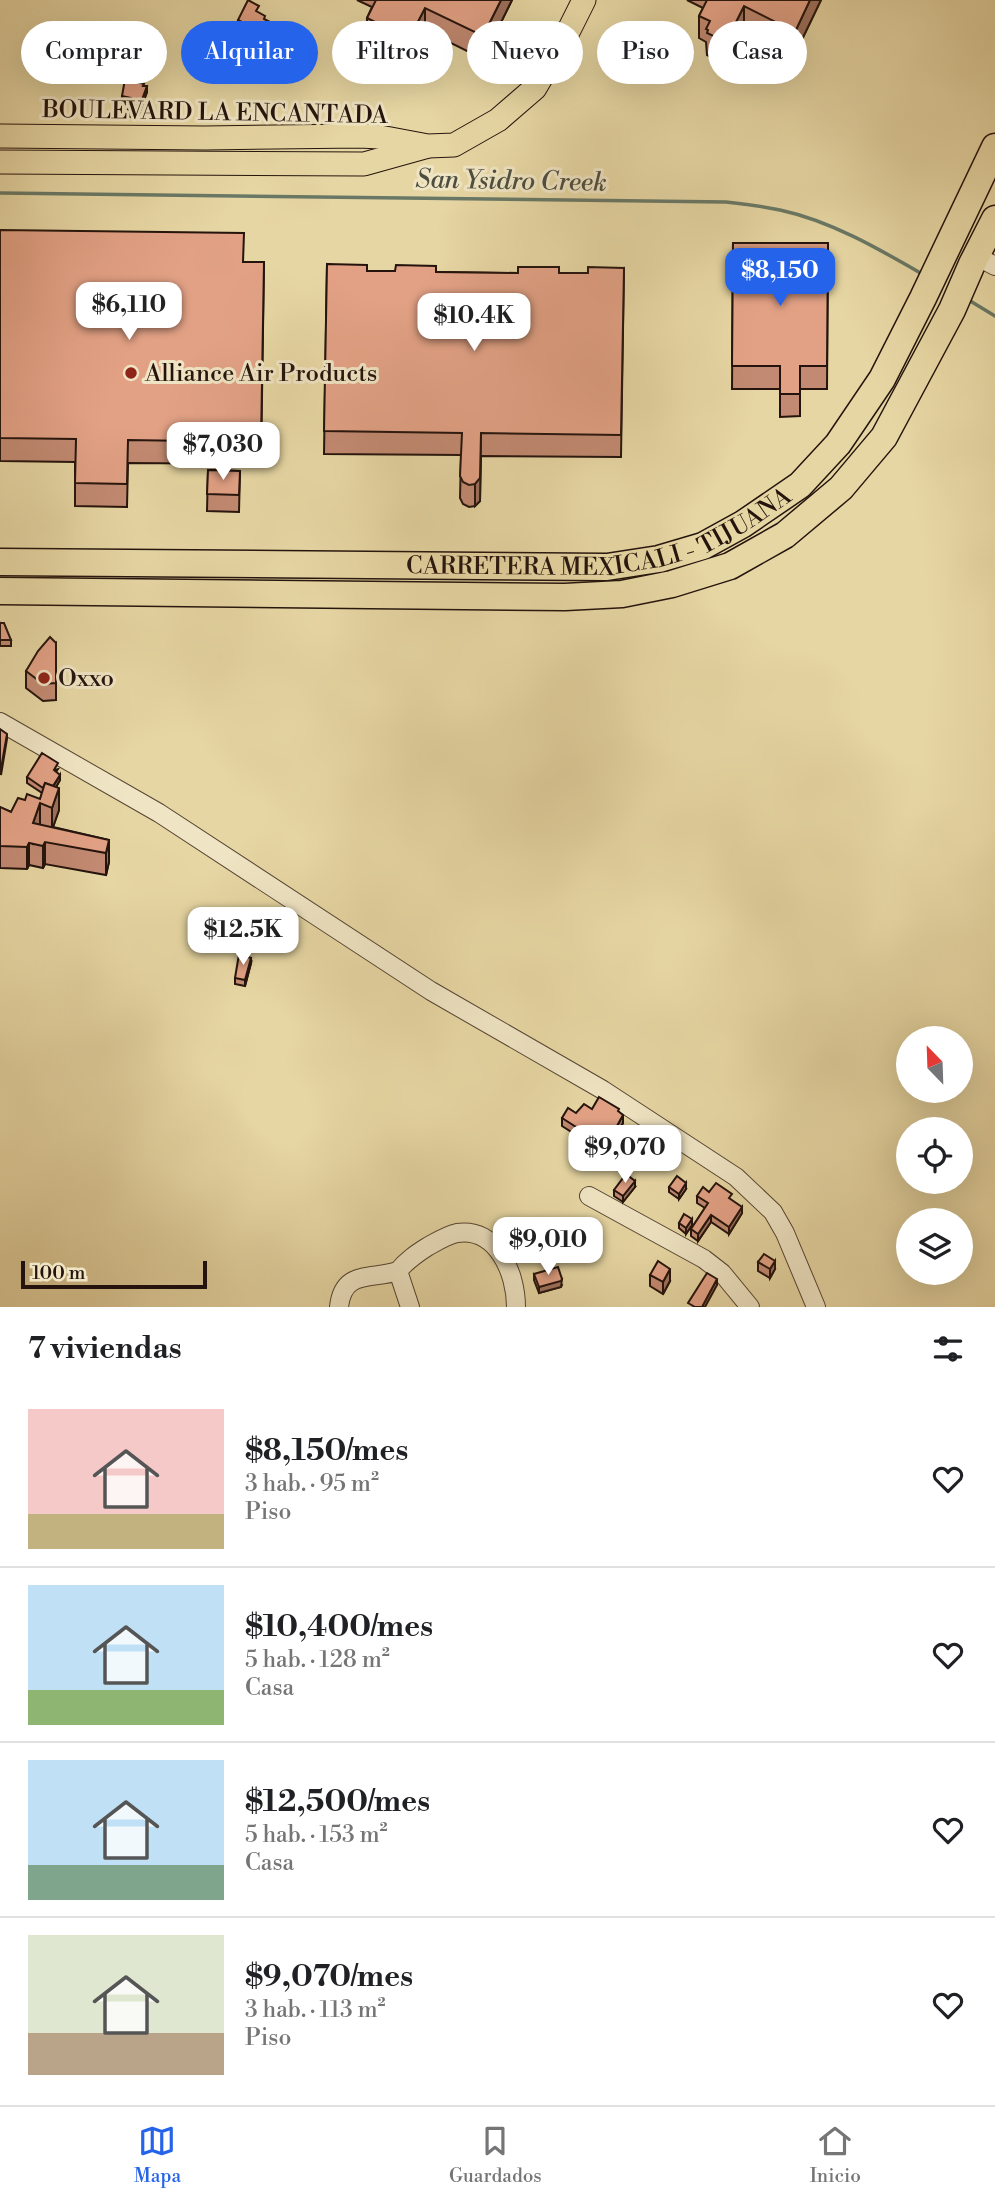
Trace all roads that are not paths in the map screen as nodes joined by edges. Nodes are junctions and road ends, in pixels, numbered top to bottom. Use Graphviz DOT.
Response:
graph roads {
  1 [pos="584,0"];
  2 [pos="0,136"];
  3 [pos="429,146"];
  4 [pos="995,147"];
  5 [pos="0,162"];
  6 [pos="994,225"];
  7 [pos="981,262"];
  8 [pos="0,562"];
  9 [pos="0,591"];
  10 [pos="0,722"];
  11 [pos="589,1196"];
  12 [pos="398,1271"];
  13 [pos="339,1307"];
  14 [pos="410,1307"];
  15 [pos="516,1307"];
  16 [pos="750,1307"];
  17 [pos="816,1307"];
  1 -- 3 [label="main road, BOULEVARD LA ENCANTADA"];
  2 -- 3 [label="main road, BOULEVARD LA ENCANTADA"];
  3 -- 5 [label="main road, BOULEVARD LA ENCANTADA"];
  4 -- 8 [label="highway, CARRETERA MEXICALI - TIJUANA"];
  6 -- 7 [label="highway, CARRETERA MEXICALI - TIJUANA"];
  7 -- 9 [label="highway, CARRETERA MEXICALI - TIJUANA"];
  10 -- 17 [label="street"];
  11 -- 16 [label="street"];
  12 -- 13 [label="street"];
  12 -- 14 [label="street"];
  12 -- 15 [label="street"];
}
